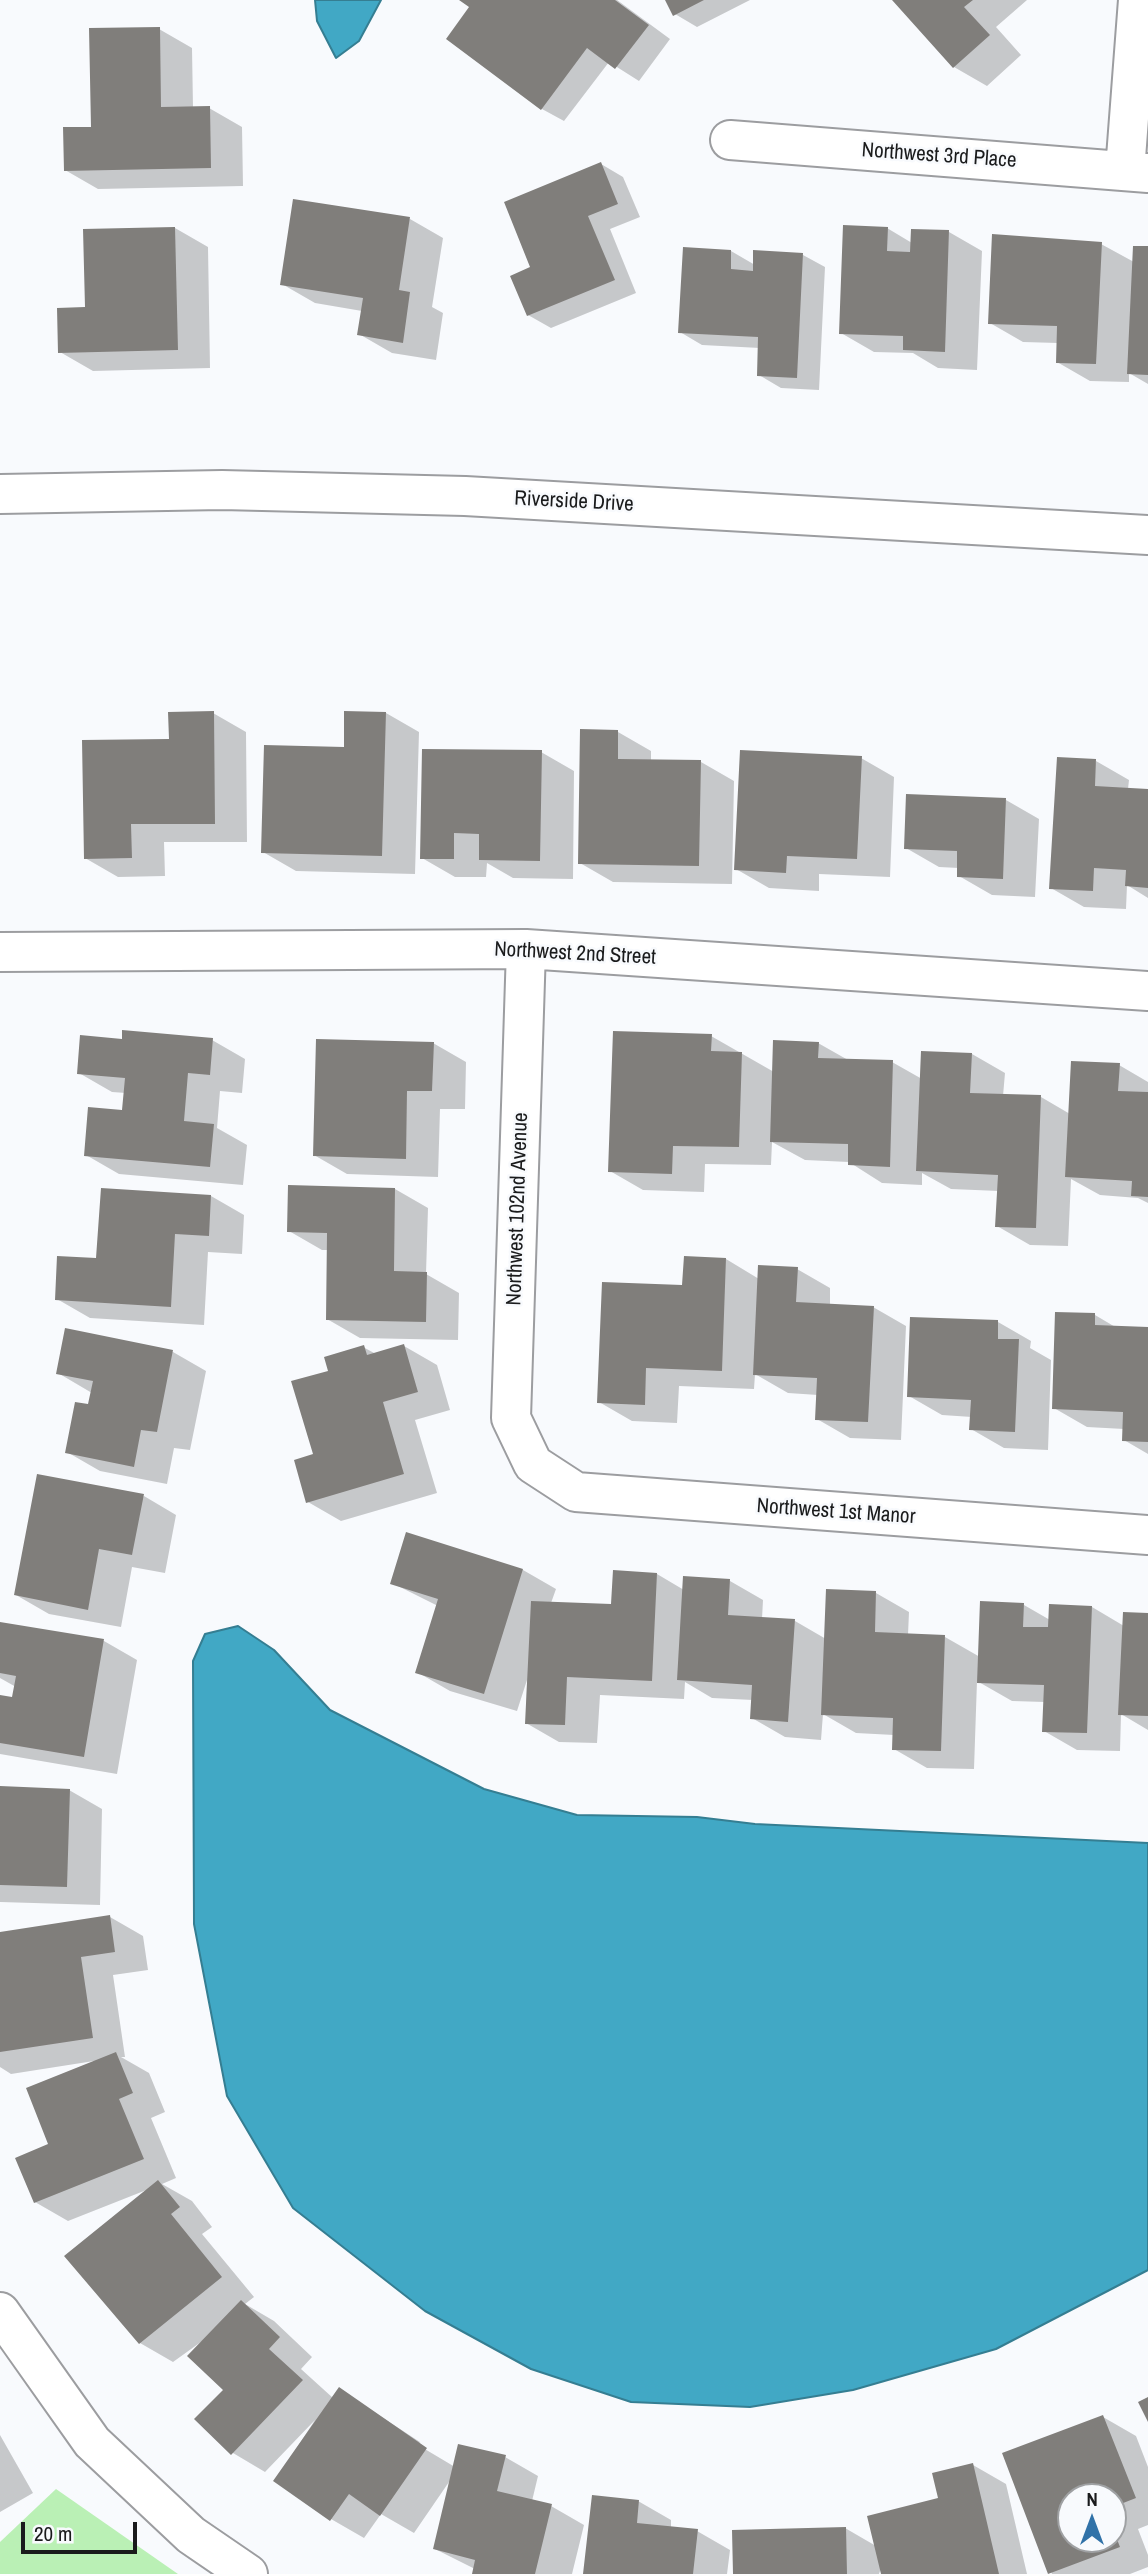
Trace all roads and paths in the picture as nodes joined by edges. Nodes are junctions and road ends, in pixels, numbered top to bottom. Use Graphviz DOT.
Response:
graph roads {
  1 [pos="1138,0"];
  2 [pos="730,140"];
  3 [pos="1136,172"];
  4 [pos="0,494"];
  5 [pos="1148,535"];
  6 [pos="526,949"];
  7 [pos="0,953"];
  8 [pos="1148,991"];
  9 [pos="533,1464"];
  10 [pos="1148,1535"];
  11 [pos="0,2312"];
  12 [pos="248,2574"];
  1 -- 3 [label="street"];
  2 -- 3 [label="street, Northwest 3rd Place"];
  4 -- 5 [label="street, Riverside Drive"];
  6 -- 7 [label="street, Northwest 2nd Street"];
  6 -- 8 [label="street, Northwest 2nd Street"];
  6 -- 9 [label="street, Northwest 102nd Avenue"];
  9 -- 10 [label="street, Northwest 1st Manor"];
  11 -- 12 [label="street"];
}
